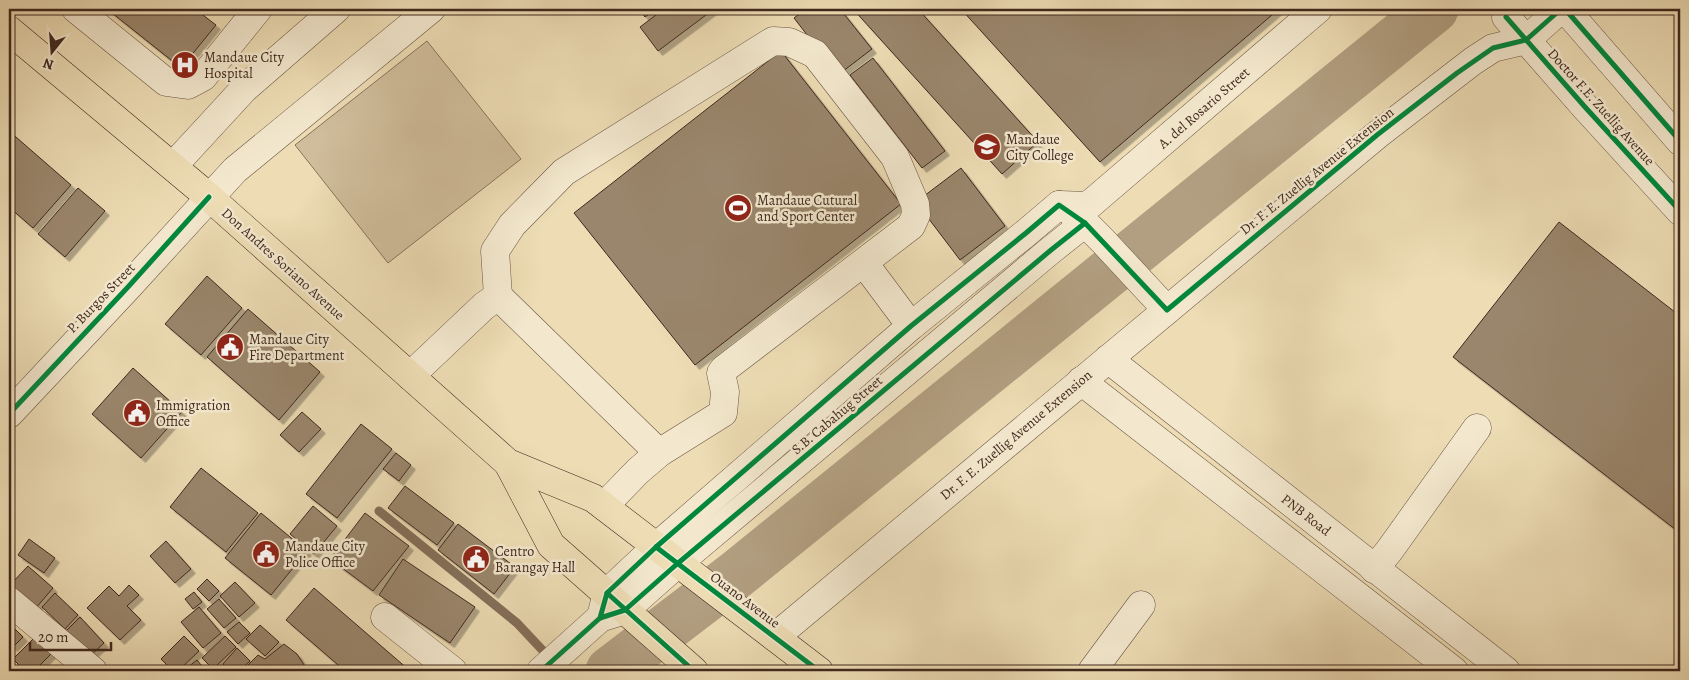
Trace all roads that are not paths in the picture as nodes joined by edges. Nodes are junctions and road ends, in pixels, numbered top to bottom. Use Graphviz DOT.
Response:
graph roads {
  1 [pos="76,9"];
  2 [pos="258,9"];
  3 [pos="336,9"];
  4 [pos="431,9"];
  5 [pos="1318,9"];
  6 [pos="1561,9"];
  7 [pos="1565,9"];
  8 [pos="1511,13"];
  9 [pos="9,30"];
  10 [pos="1526,40"];
  11 [pos="1493,48"];
  12 [pos="218,56"];
  13 [pos="244,89"];
  14 [pos="1680,141"];
  15 [pos="173,166"];
  16 [pos="209,197"];
  17 [pos="1680,211"];
  18 [pos="1092,223"];
  19 [pos="864,263"];
  20 [pos="498,296"];
  21 [pos="1167,310"];
  22 [pos="911,326"];
  23 [pos="1108,359"];
  24 [pos="410,376"];
  25 [pos="1082,381"];
  26 [pos="9,414"];
  27 [pos="1477,428"];
  28 [pos="659,453"];
  29 [pos="508,463"];
  30 [pos="604,506"];
  31 [pos="656,547"];
  32 [pos="1374,569"];
  33 [pos="685,570"];
  34 [pos="9,601"];
  35 [pos="1141,605"];
  36 [pos="618,610"];
  37 [pos="384,617"];
  38 [pos="775,637"];
  39 [pos="686,664"];
  40 [pos="93,671"];
  41 [pos="453,671"];
  42 [pos="541,671"];
  43 [pos="819,671"];
  44 [pos="1092,671"];
  45 [pos="1454,671"];
  46 [pos="1506,671"];
  1 -- 12 [label="street"];
  2 -- 12 [label="street"];
  3 -- 13 [label="street"];
  4 -- 16 [label="street, P. Burgos Street"];
  5 -- 18 [label="street, A. del Rosario Street"];
  6 -- 10 [label="street, Dr. F. E. Zuellig Avenue Extension"];
  7 -- 14 [label="street"];
  8 -- 10 [label="street, Doctor F.E. Zuellig Avenue"];
  8 -- 11 [label="street"];
  9 -- 15 [label="highway, Don Andres Soriano Avenue"];
  10 -- 11 [label="street, Dr. F. E. Zuellig Avenue Extension"];
  10 -- 17 [label="street, Doctor F.E. Zuellig Avenue"];
  11 -- 21 [label="street, Dr. F. E. Zuellig Avenue Extension"];
  12 -- 13 [label="street"];
  13 -- 15 [label="street"];
  15 -- 16 [label="highway, Don Andres Soriano Avenue"];
  16 -- 24 [label="highway, Don Andres Soriano Avenue"];
  16 -- 26 [label="street, P. Burgos Street"];
  18 -- 21 [label="street"];
  18 -- 22 [label="street, S.B. Cabahug Street"];
  18 -- 33 [label="street, S.B. Cabahug Street"];
  19 -- 20 [label="street"];
  19 -- 22 [label="street"];
  19 -- 28 [label="street"];
  20 -- 24 [label="street"];
  20 -- 28 [label="street"];
  21 -- 23 [label="street, Dr. F. E. Zuellig Avenue Extension"];
  22 -- 31 [label="street, S.B. Cabahug Street"];
  23 -- 25 [label="street, Dr. F. E. Zuellig Avenue Extension"];
  23 -- 32 [label="street, PNB Road"];
  24 -- 29 [label="highway, Don Andres Soriano Avenue"];
  25 -- 38 [label="street, Dr. F. E. Zuellig Avenue Extension"];
  25 -- 45 [label="street"];
  27 -- 32 [label="street"];
  28 -- 30 [label="street"];
  29 -- 30 [label="highway, Don Andres Soriano Avenue"];
  29 -- 36 [label="highway, Don Andres Soriano Avenue"];
  30 -- 31 [label="highway, Don Andres Soriano Avenue"];
  31 -- 33 [label="highway, Ouano Avenue"];
  31 -- 36 [label="street, S.B. Cabahug Street"];
  32 -- 46 [label="street, PNB Road"];
  33 -- 36 [label="street, S.B. Cabahug Street"];
  33 -- 38 [label="highway, Ouano Avenue"];
  34 -- 40 [label="street"];
  35 -- 44 [label="street"];
  36 -- 39 [label="highway"];
  36 -- 42 [label="street, S.B. Cabahug Street"];
  37 -- 41 [label="street"];
  38 -- 43 [label="highway, Ouano Avenue"];
}
